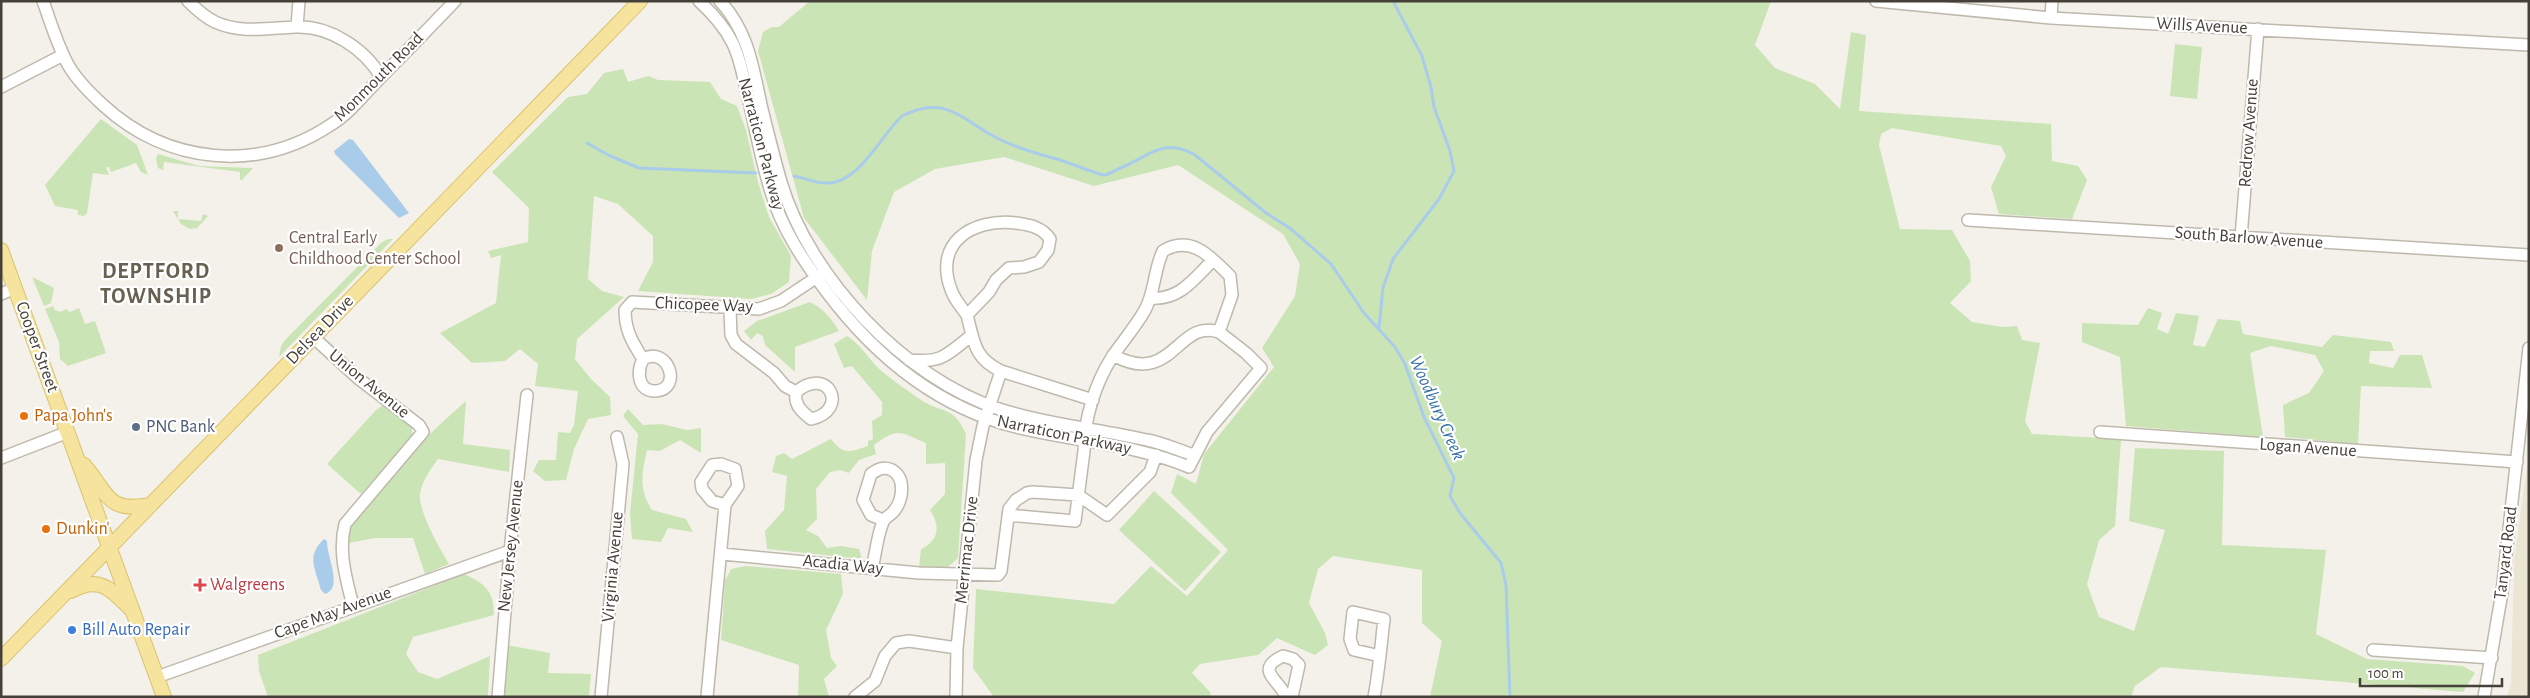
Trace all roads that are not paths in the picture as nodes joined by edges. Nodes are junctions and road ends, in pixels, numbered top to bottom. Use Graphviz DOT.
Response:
graph roads {
  1 [pos="43,1"];
  2 [pos="188,1"];
  3 [pos="299,1"];
  4 [pos="455,1"];
  5 [pos="640,1"];
  6 [pos="699,1"];
  7 [pos="720,1"];
  8 [pos="1876,1"];
  9 [pos="2052,1"];
  10 [pos="2051,18"];
  11 [pos="297,27"];
  12 [pos="2258,29"];
  13 [pos="2529,45"];
  14 [pos="63,55"];
  15 [pos="381,77"];
  16 [pos="1,87"];
  17 [pos="1968,220"];
  18 [pos="2241,238"];
  19 [pos="1,250"];
  20 [pos="2529,255"];
  21 [pos="1213,260"];
  22 [pos="826,271"];
  23 [pos="816,278"];
  24 [pos="15,288"];
  25 [pos="1,294"];
  26 [pos="1150,298"];
  27 [pos="730,309"];
  28 [pos="967,315"];
  29 [pos="1219,332"];
  30 [pos="972,335"];
  31 [pos="313,337"];
  32 [pos="2529,348"];
  33 [pos="1113,355"];
  34 [pos="643,359"];
  35 [pos="909,360"];
  36 [pos="1001,371"];
  37 [pos="796,392"];
  38 [pos="527,395"];
  39 [pos="1093,400"];
  40 [pos="990,405"];
  41 [pos="986,417"];
  42 [pos="1085,428"];
  43 [pos="68,432"];
  44 [pos="2100,432"];
  45 [pos="616,437"];
  46 [pos="1084,441"];
  47 [pos="1156,455"];
  48 [pos="1194,455"];
  49 [pos="1,458"];
  50 [pos="78,458"];
  51 [pos="2517,462"];
  52 [pos="1078,495"];
  53 [pos="150,505"];
  54 [pos="725,505"];
  55 [pos="1008,515"];
  56 [pos="883,520"];
  57 [pos="111,546"];
  58 [pos="510,550"];
  59 [pos="722,554"];
  60 [pos="872,568"];
  61 [pos="964,575"];
  62 [pos="62,596"];
  63 [pos="353,606"];
  64 [pos="135,613"];
  65 [pos="957,648"];
  66 [pos="2373,650"];
  67 [pos="1380,656"];
  68 [pos="2492,658"];
  69 [pos="1,659"];
  70 [pos="157,677"];
  71 [pos="164,697"];
  72 [pos="498,697"];
  73 [pos="601,697"];
  74 [pos="707,697"];
  75 [pos="855,697"];
  76 [pos="956,697"];
  77 [pos="1286,697"];
  78 [pos="1292,697"];
  79 [pos="1374,697"];
  80 [pos="2484,697"];
  1 -- 14 [label="street, Monmouth Road"];
  2 -- 11 [label="street"];
  3 -- 11 [label="street"];
  4 -- 15 [label="street, Monmouth Road"];
  5 -- 31 [label="main road, Delsea Drive"];
  6 -- 23 [label="street, Narraticon Parkway"];
  7 -- 22 [label="street, Narraticon Parkway"];
  8 -- 10 [label="street, Wills Avenue"];
  9 -- 10 [label="street"];
  10 -- 12 [label="street, Wills Avenue"];
  11 -- 15 [label="street"];
  12 -- 13 [label="street, Wills Avenue"];
  12 -- 18 [label="street, Redrow Avenue"];
  14 -- 15 [label="street, Monmouth Road"];
  14 -- 16 [label="street"];
  17 -- 18 [label="street, South Barlow Avenue"];
  18 -- 20 [label="street, South Barlow Avenue"];
  19 -- 24 [label="main road, Cooper Street"];
  21 -- 26 [label="street"];
  21 -- 26 [label="street"];
  21 -- 29 [label="street"];
  22 -- 23 [label="street, Chicopee Way"];
  22 -- 35 [label="street, Narraticon Parkway"];
  23 -- 27 [label="street, Chicopee Way"];
  23 -- 41 [label="street, Narraticon Parkway"];
  24 -- 25 [label="street"];
  24 -- 43 [label="main road, Cooper Street"];
  26 -- 33 [label="street"];
  27 -- 34 [label="street, Chicopee Way"];
  27 -- 37 [label="street"];
  28 -- 28 [label="street"];
  28 -- 30 [label="street"];
  29 -- 33 [label="street"];
  29 -- 48 [label="street"];
  30 -- 35 [label="street"];
  30 -- 36 [label="street"];
  31 -- 53 [label="main road, Delsea Drive"];
  31 -- 63 [label="street, Union Avenue"];
  32 -- 51 [label="street, Tanyard Road"];
  33 -- 39 [label="street"];
  35 -- 40 [label="street, Narraticon Parkway"];
  36 -- 39 [label="street"];
  36 -- 40 [label="street, Merrimac Drive"];
  38 -- 58 [label="street, New Jersey Avenue"];
  39 -- 42 [label="street"];
  40 -- 41 [label="street, Merrimac Drive"];
  40 -- 42 [label="street, Narraticon Parkway"];
  41 -- 46 [label="street, Narraticon Parkway"];
  41 -- 61 [label="street, Merrimac Drive"];
  42 -- 46 [label="street"];
  42 -- 48 [label="street, Narraticon Parkway"];
  43 -- 49 [label="street"];
  43 -- 50 [label="main road, Cooper Street"];
  44 -- 51 [label="street, Logan Avenue"];
  45 -- 73 [label="street, Virginia Avenue"];
  46 -- 47 [label="street, Narraticon Parkway"];
  46 -- 52 [label="street"];
  47 -- 48 [label="street, Narraticon Parkway"];
  47 -- 52 [label="street"];
  50 -- 53 [label="main road"];
  50 -- 57 [label="main road, Cooper Street"];
  51 -- 68 [label="street, Tanyard Road"];
  52 -- 55 [label="street"];
  52 -- 55 [label="street"];
  53 -- 57 [label="main road, Delsea Drive"];
  54 -- 59 [label="street"];
  55 -- 61 [label="street, Acadia Way"];
  56 -- 56 [label="street"];
  56 -- 60 [label="street"];
  57 -- 62 [label="main road, Delsea Drive"];
  57 -- 64 [label="main road, Cooper Street"];
  58 -- 63 [label="street, Cape May Avenue"];
  58 -- 72 [label="street, New Jersey Avenue"];
  59 -- 60 [label="street, Acadia Way"];
  59 -- 74 [label="street"];
  60 -- 61 [label="street, Acadia Way"];
  61 -- 65 [label="street, Merrimac Drive"];
  62 -- 64 [label="main road"];
  62 -- 69 [label="main road, Delsea Drive"];
  63 -- 70 [label="street, Cape May Avenue"];
  64 -- 70 [label="main road, Cooper Street"];
  65 -- 75 [label="street"];
  65 -- 76 [label="street, Merrimac Drive"];
  66 -- 68 [label="street"];
  67 -- 79 [label="street"];
  68 -- 80 [label="street, Tanyard Road"];
  70 -- 71 [label="main road, Cooper Street"];
  77 -- 78 [label="street"];
}
